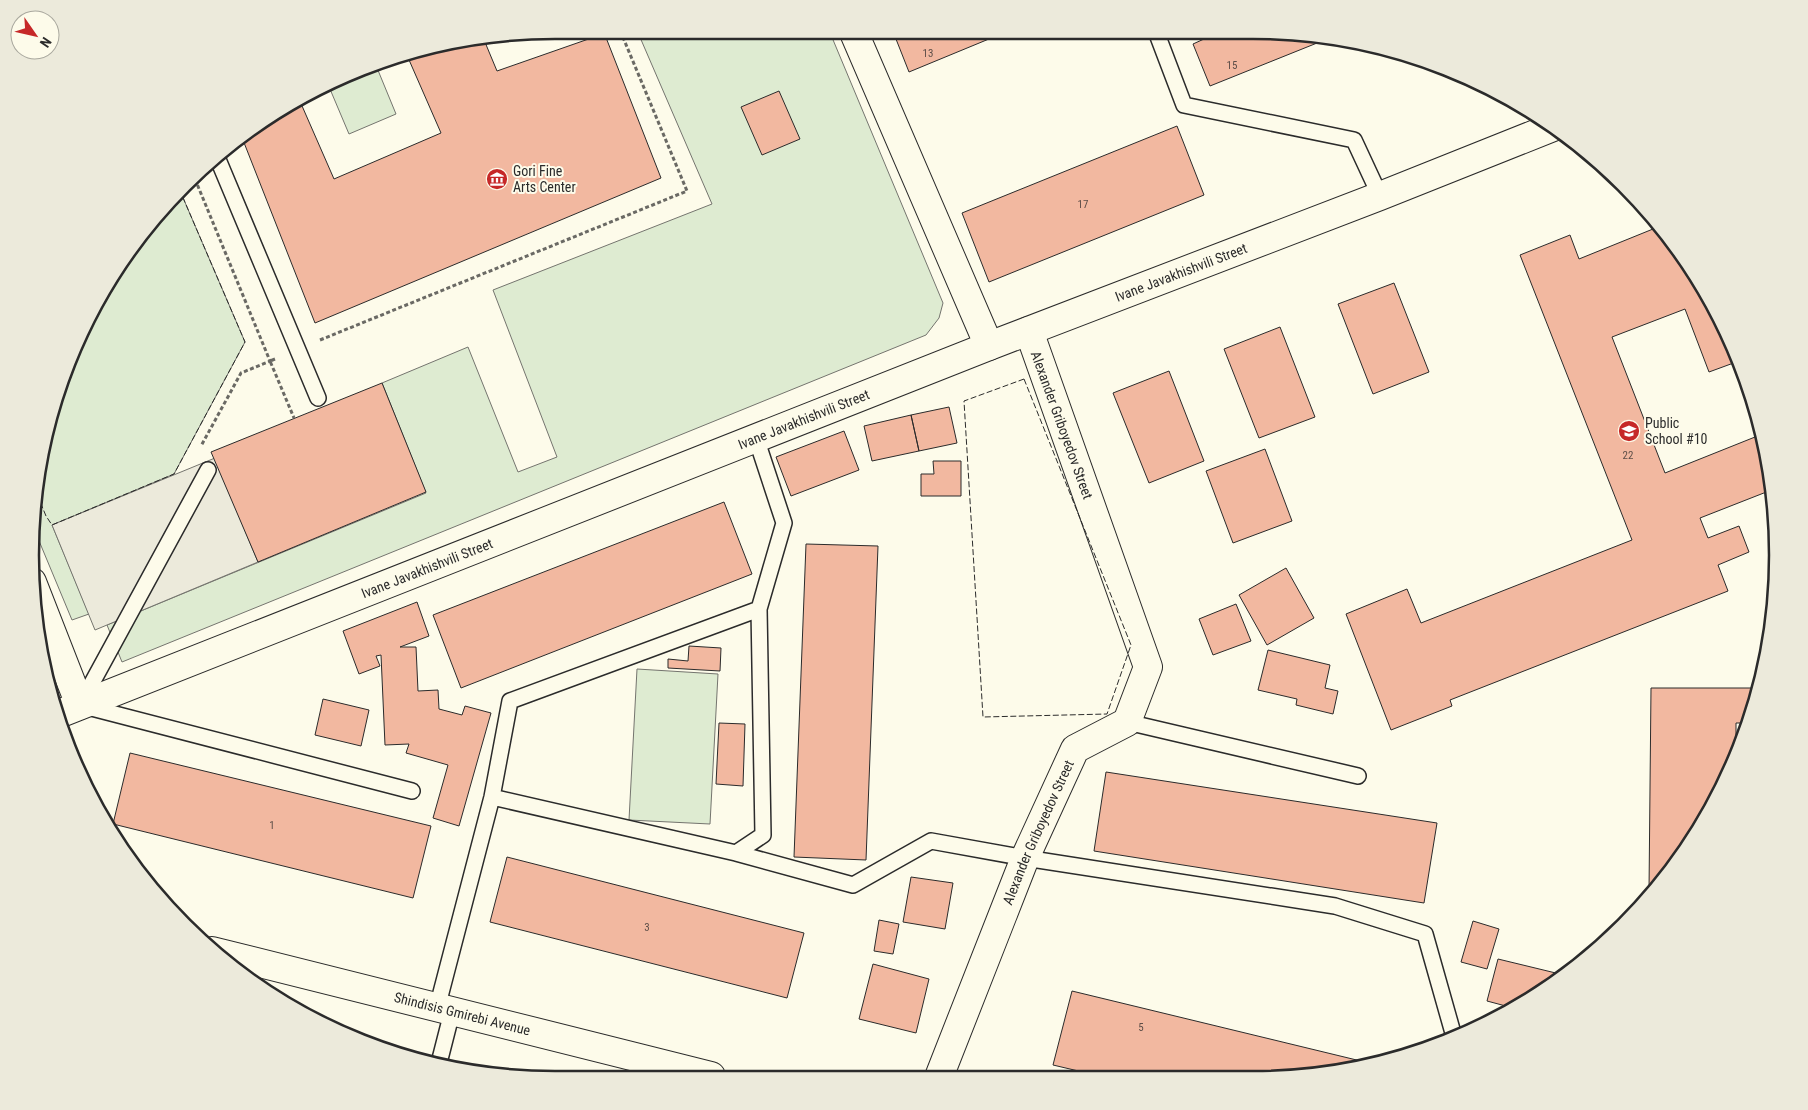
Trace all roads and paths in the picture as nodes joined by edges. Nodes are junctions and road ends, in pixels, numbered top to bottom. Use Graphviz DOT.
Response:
graph roads {
  1 [pos="624,39"];
  2 [pos="857,39"];
  3 [pos="1159,39"];
  4 [pos="1546,130"];
  5 [pos="220,163"];
  6 [pos="197,184"];
  7 [pos="1380,196"];
  8 [pos="1029,331"];
  9 [pos="990,346"];
  10 [pos="298,350"];
  11 [pos="270,361"];
  12 [pos="318,398"];
  13 [pos="294,418"];
  14 [pos="756,438"];
  15 [pos="199,451"];
  16 [pos="208,470"];
  17 [pos="759,609"];
  18 [pos="43,621"];
  19 [pos="68,710"];
  20 [pos="1127,722"];
  21 [pos="1358,776"];
  22 [pos="412,790"];
  23 [pos="492,797"];
  24 [pos="736,852"];
  25 [pos="1025,858"];
  26 [pos="230,956"];
  27 [pos="444,1010"];
  28 [pos="1453,1031"];
  29 [pos="439,1058"];
  30 [pos="691,1071"];
  31 [pos="941,1071"];
  1 -- 10 [label="path"];
  2 -- 9 [label="street"];
  3 -- 7 [label="lane"];
  4 -- 7 [label="street, Ivane Javakhishvili Street"];
  5 -- 10 [label="lane"];
  6 -- 11 [label="path"];
  7 -- 8 [label="street, Ivane Javakhishvili Street"];
  8 -- 9 [label="street, Ivane Javakhishvili Street"];
  8 -- 20 [label="street, Alexander Griboyedov Street"];
  9 -- 14 [label="street, Ivane Javakhishvili Street"];
  10 -- 11 [label="path"];
  10 -- 12 [label="lane"];
  11 -- 13 [label="path"];
  11 -- 15 [label="path"];
  14 -- 17 [label="lane"];
  14 -- 19 [label="street, Ivane Javakhishvili Street"];
  16 -- 19 [label="lane"];
  17 -- 23 [label="lane"];
  17 -- 24 [label="lane"];
  18 -- 19 [label="street"];
  19 -- 22 [label="lane"];
  20 -- 21 [label="lane"];
  20 -- 25 [label="street, Alexander Griboyedov Street"];
  23 -- 24 [label="lane"];
  23 -- 27 [label="lane"];
  24 -- 25 [label="lane"];
  25 -- 28 [label="lane"];
  25 -- 31 [label="street, Alexander Griboyedov Street"];
  26 -- 27 [label="street, Shindisis Gmirebi Avenue"];
  27 -- 29 [label="lane"];
  27 -- 30 [label="street, Shindisis Gmirebi Avenue"];
}
